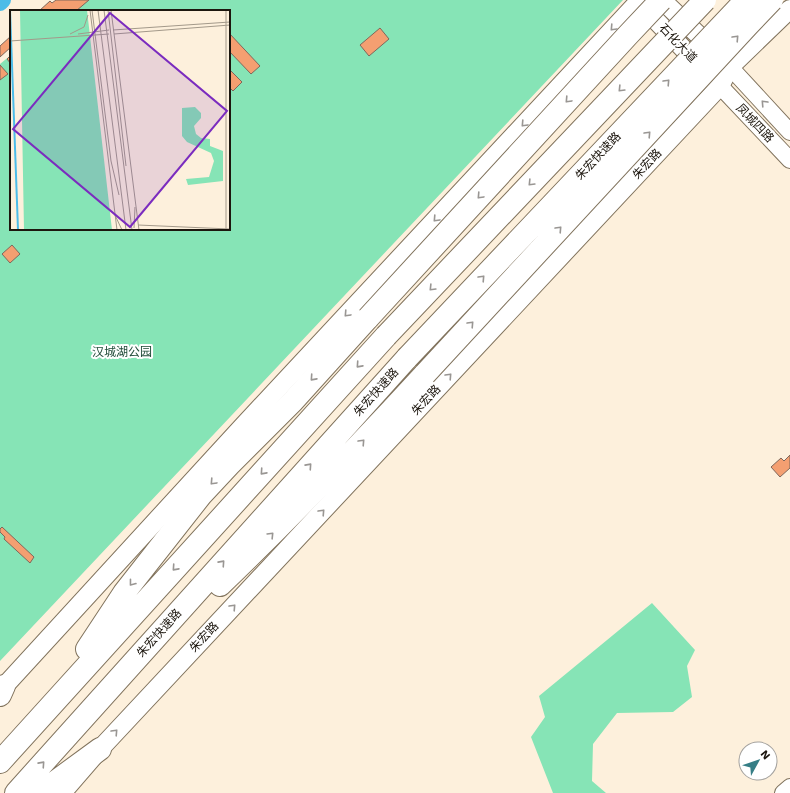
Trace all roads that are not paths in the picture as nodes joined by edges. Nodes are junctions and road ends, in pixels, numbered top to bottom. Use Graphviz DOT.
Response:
graph roads {
  1 [pos="662,0"];
  2 [pos="705,0"];
  3 [pos="746,0"];
  4 [pos="772,0"];
  5 [pos="638,1"];
  6 [pos="790,9"];
  7 [pos="730,67"];
  8 [pos="720,86"];
  9 [pos="790,132"];
  10 [pos="790,160"];
  11 [pos="1,691"];
  12 [pos="50,706"];
  13 [pos="74,729"];
  14 [pos="100,749"];
  15 [pos="0,762"];
  16 [pos="790,787"];
  17 [pos="16,793"];
  18 [pos="40,793"];
  19 [pos="62,793"];
  20 [pos="783,793"];
  1 -- 7 [label="main road, 石化大道"];
  1 -- 12 [label="highway, one-way, bridge"];
  2 -- 12 [label="highway, one-way, bridge"];
  13 -- 3 [label="highway, 朱宏快速路, one-way, bridge"];
  13 -- 4 [label="highway, one-way, bridge"];
  5 -- 8 [label="main road, 石化大道"];
  5 -- 11 [label="main road, one-way"];
  6 -- 7 [label="main road, 朱宏路"];
  7 -- 8 [label="main road, 朱宏路"];
  9 -- 7 [label="street, 凤城四路, one-way"];
  8 -- 10 [label="street, 凤城四路"];
  14 -- 8 [label="main road, 朱宏路, one-way"];
  12 -- 15 [label="highway"];
  17 -- 13 [label="highway, 朱宏快速路, one-way"];
  14 -- 18 [label="highway"];
  14 -- 19 [label="main road, 朱宏路"];
  16 -- 20 [label="street"];
}
